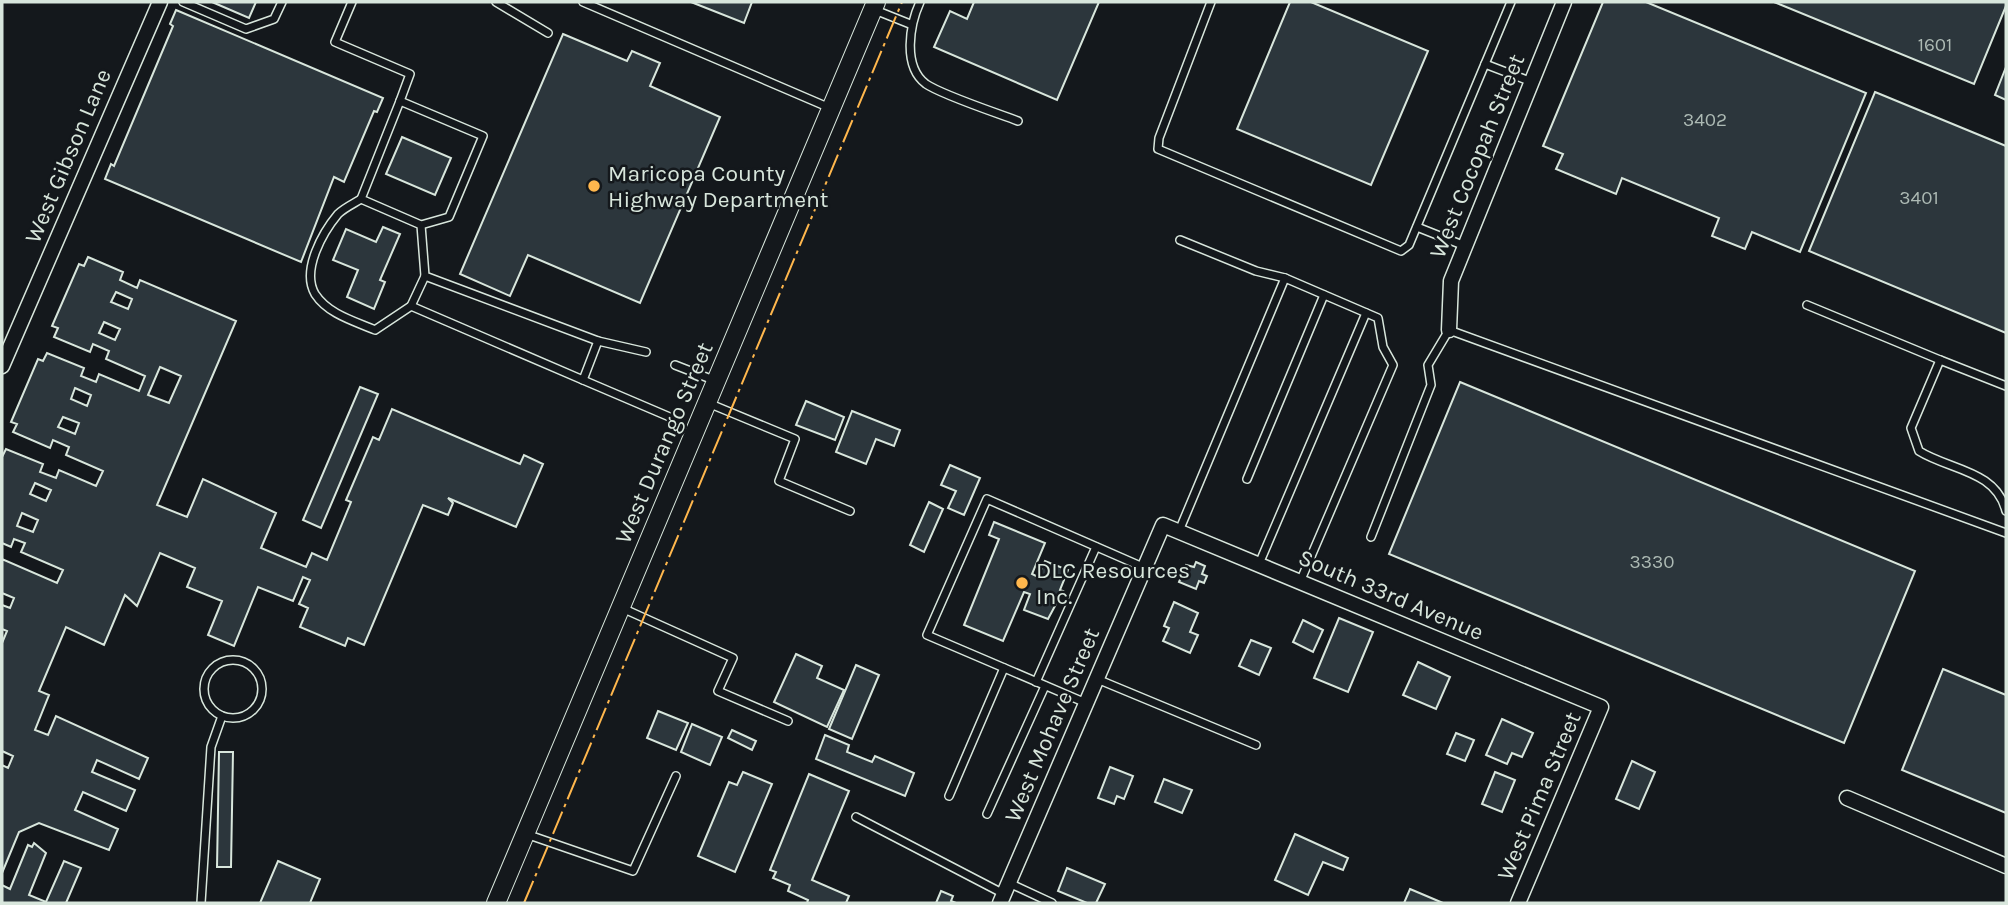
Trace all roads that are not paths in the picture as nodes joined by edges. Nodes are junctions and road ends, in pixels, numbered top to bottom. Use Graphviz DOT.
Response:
graph roads {
  1 [pos="159,2"];
  2 [pos="183,2"];
  3 [pos="282,2"];
  4 [pos="352,2"];
  5 [pos="496,2"];
  6 [pos="583,2"];
  7 [pos="920,2"];
  8 [pos="1211,2"];
  9 [pos="1511,2"];
  10 [pos="1564,2"];
  11 [pos="875,6"];
  12 [pos="910,24"];
  13 [pos="548,33"];
  14 [pos="1485,64"];
  15 [pos="1532,82"];
  16 [pos="400,101"];
  17 [pos="831,108"];
  18 [pos="1018,121"];
  19 [pos="360,199"];
  20 [pos="421,225"];
  21 [pos="1417,227"];
  22 [pos="1180,240"];
  23 [pos="1465,246"];
  24 [pos="425,276"];
  25 [pos="1285,278"];
  26 [pos="1324,295"];
  27 [pos="1807,305"];
  28 [pos="411,306"];
  29 [pos="1366,313"];
  30 [pos="1449,330"];
  31 [pos="598,341"];
  32 [pos="646,352"];
  33 [pos="1940,360"];
  34 [pos="675,365"];
  35 [pos="2,366"];
  36 [pos="583,380"];
  37 [pos="716,381"];
  38 [pos="2006,386"];
  39 [pos="707,403"];
  40 [pos="672,418"];
  41 [pos="1247,479"];
  42 [pos="850,511"];
  43 [pos="2006,511"];
  44 [pos="1163,525"];
  45 [pos="1179,532"];
  46 [pos="2006,533"];
  47 [pos="1371,537"];
  48 [pos="1096,547"];
  49 [pos="1259,564"];
  50 [pos="1145,568"];
  51 [pos="1300,582"];
  52 [pos="621,608"];
  53 [pos="1004,668"];
  54 [pos="1097,679"];
  55 [pos="1036,682"];
  56 [pos="1045,685"];
  57 [pos="1086,703"];
  58 [pos="1601,707"];
  59 [pos="222,716"];
  60 [pos="788,721"];
  61 [pos="1256,746"];
  62 [pos="676,776"];
  63 [pos="949,796"];
  64 [pos="1847,798"];
  65 [pos="987,814"];
  66 [pos="856,817"];
  67 [pos="526,834"];
  68 [pos="2006,866"];
  69 [pos="1004,893"];
  70 [pos="201,903"];
  71 [pos="496,903"];
  72 [pos="1052,903"];
  73 [pos="1518,903"];
  1 -- 35 [label="street, West Gibson Lane"];
  2 -- 3 [label="lane"];
  4 -- 16 [label="lane"];
  5 -- 13 [label="lane"];
  6 -- 17 [label="lane"];
  7 -- 12 [label="lane"];
  8 -- 21 [label="lane"];
  9 -- 14 [label="lane"];
  10 -- 15 [label="street, West Cocopah Street"];
  11 -- 12 [label="lane"];
  11 -- 17 [label="street, West Durango Street"];
  12 -- 18 [label="lane"];
  14 -- 15 [label="lane"];
  14 -- 21 [label="lane"];
  15 -- 23 [label="street, West Cocopah Street"];
  16 -- 19 [label="lane"];
  16 -- 20 [label="lane"];
  17 -- 37 [label="street, West Durango Street"];
  19 -- 20 [label="lane"];
  19 -- 28 [label="lane"];
  20 -- 24 [label="lane"];
  21 -- 23 [label="lane"];
  22 -- 25 [label="lane"];
  23 -- 30 [label="street, West Cocopah Street"];
  24 -- 28 [label="lane"];
  24 -- 31 [label="lane"];
  25 -- 26 [label="lane"];
  25 -- 45 [label="lane"];
  26 -- 29 [label="lane"];
  26 -- 41 [label="lane"];
  27 -- 33 [label="lane"];
  28 -- 36 [label="lane"];
  29 -- 49 [label="lane"];
  29 -- 51 [label="lane"];
  30 -- 46 [label="lane"];
  30 -- 47 [label="lane"];
  31 -- 32 [label="lane"];
  31 -- 36 [label="lane"];
  33 -- 38 [label="lane"];
  33 -- 43 [label="lane"];
  34 -- 37 [label="lane"];
  36 -- 40 [label="lane"];
  37 -- 39 [label="street, West Durango Street"];
  39 -- 42 [label="lane"];
  39 -- 52 [label="street, West Durango Street"];
  44 -- 45 [label="street, South 33rd Avenue"];
  44 -- 50 [label="street, West Mohave Street"];
  45 -- 49 [label="street, South 33rd Avenue"];
  48 -- 50 [label="lane"];
  48 -- 53 [label="lane"];
  48 -- 55 [label="lane"];
  49 -- 51 [label="street, South 33rd Avenue"];
  50 -- 54 [label="street, West Mohave Street"];
  51 -- 58 [label="street, South 33rd Avenue"];
  52 -- 60 [label="lane"];
  52 -- 67 [label="street, West Durango Street"];
  53 -- 55 [label="lane"];
  53 -- 63 [label="lane"];
  54 -- 57 [label="street, West Mohave Street"];
  54 -- 61 [label="lane"];
  55 -- 56 [label="lane"];
  56 -- 57 [label="lane"];
  56 -- 65 [label="lane"];
  57 -- 69 [label="street, West Mohave Street"];
  58 -- 73 [label="street, West Pima Street"];
  59 -- 59 [label="lane"];
  59 -- 70 [label="lane"];
  62 -- 67 [label="lane"];
  64 -- 68 [label="street"];
  66 -- 69 [label="lane"];
  67 -- 71 [label="street, West Durango Street"];
  69 -- 72 [label="lane"];
}
